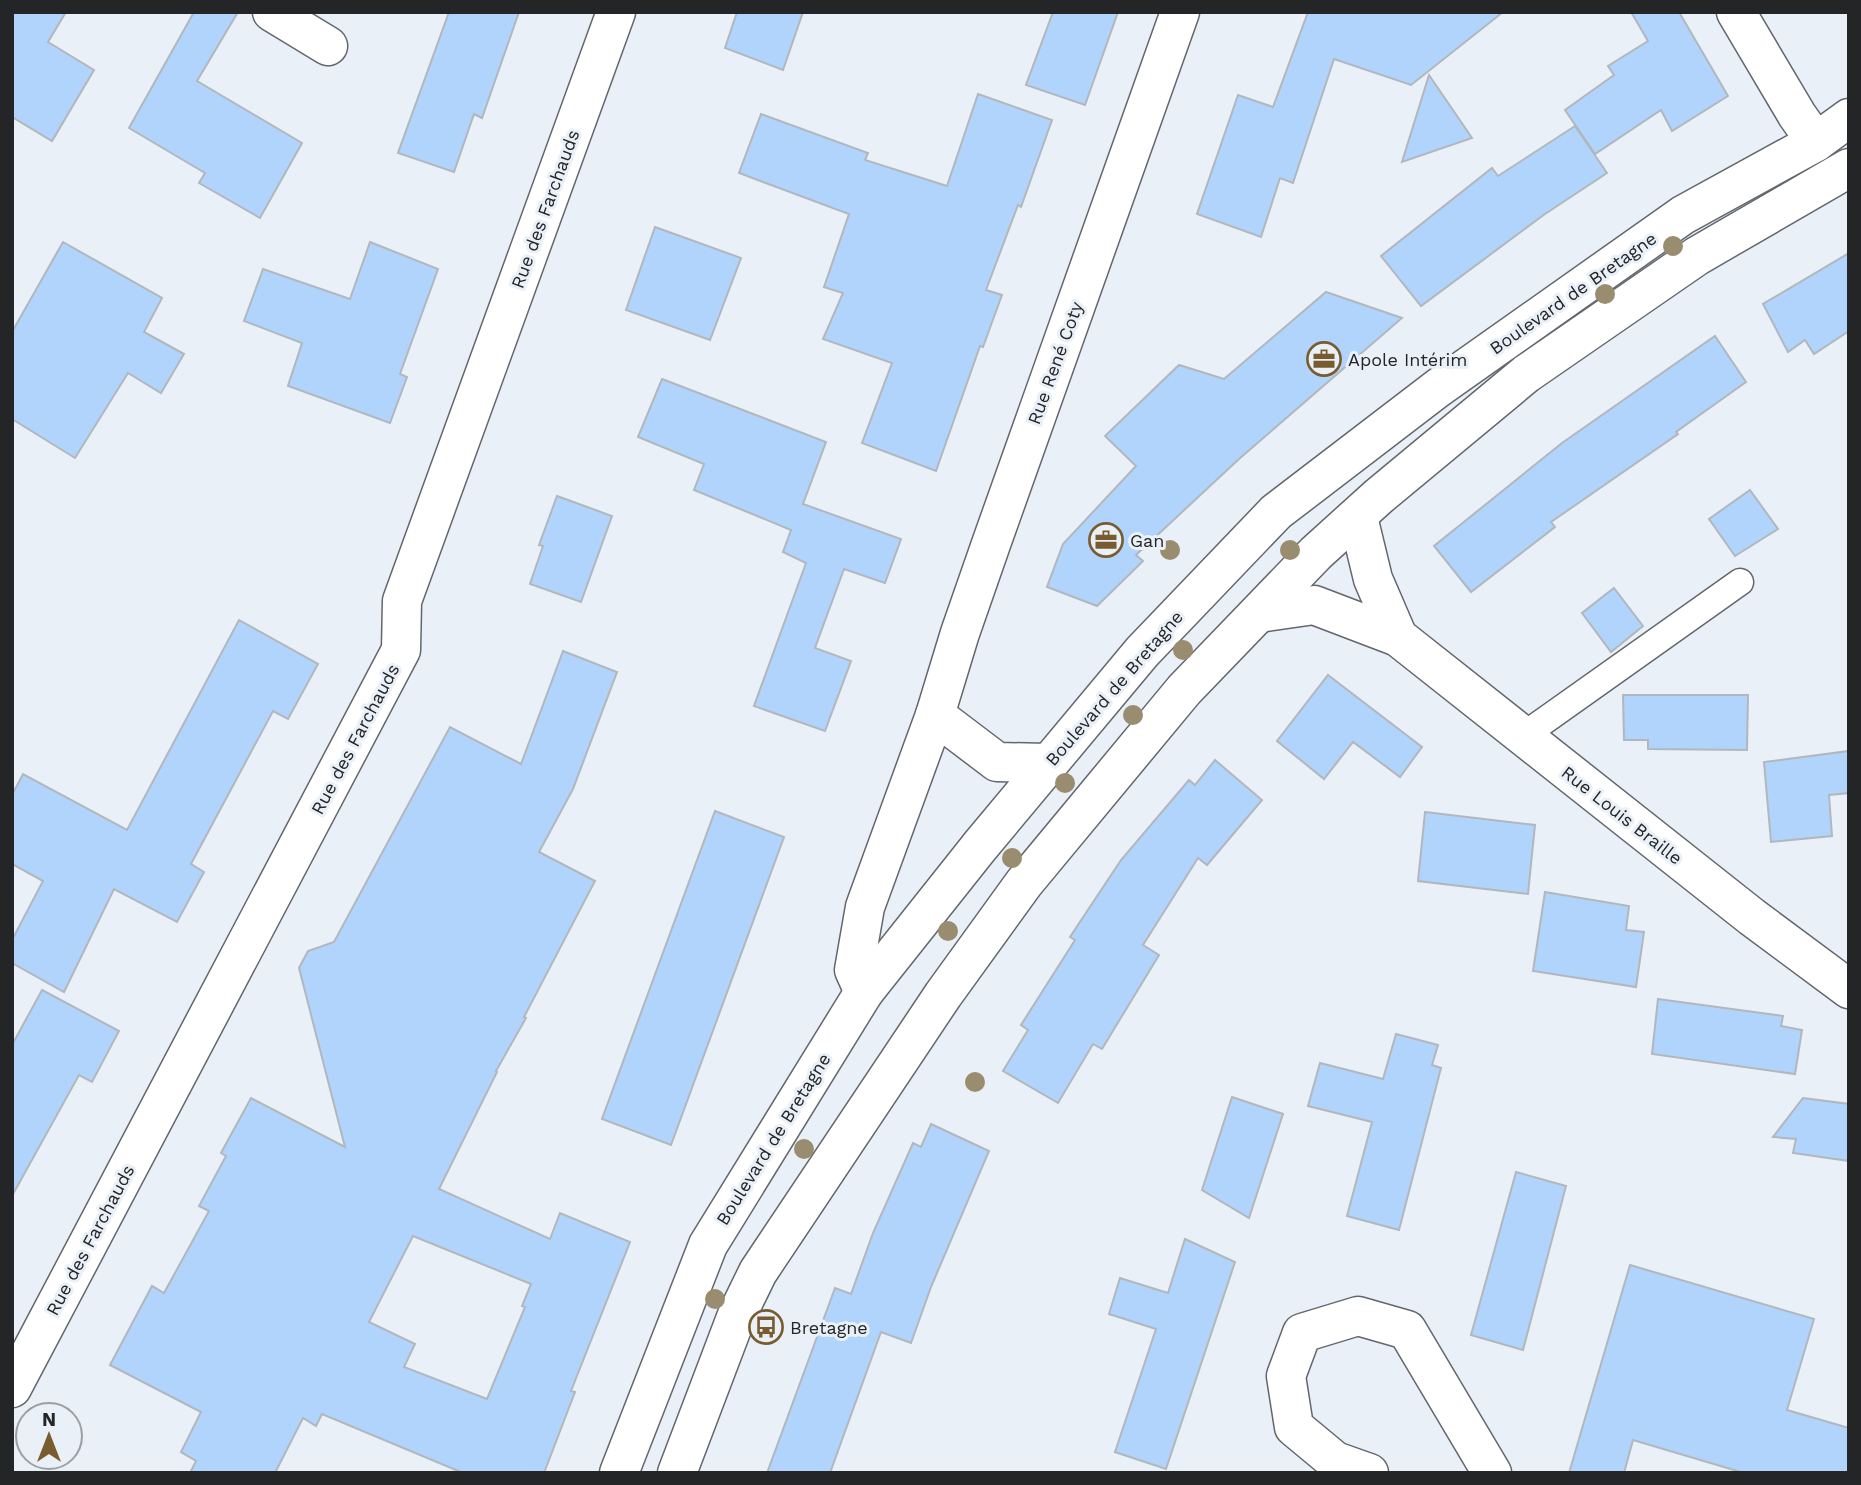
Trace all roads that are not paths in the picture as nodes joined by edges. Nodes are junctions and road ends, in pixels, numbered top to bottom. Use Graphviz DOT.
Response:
graph roads {
  1 [pos="272,12"];
  2 [pos="616,12"];
  3 [pos="1180,12"];
  4 [pos="1736,12"];
  5 [pos="328,46"];
  6 [pos="1849,118"];
  7 [pos="1816,142"];
  8 [pos="1849,168"];
  9 [pos="1358,517"];
  10 [pos="1741,582"];
  11 [pos="1259,613"];
  12 [pos="1398,637"];
  13 [pos="935,715"];
  14 [pos="1523,736"];
  15 [pos="1048,763"];
  16 [pos="1849,989"];
  17 [pos="864,992"];
  18 [pos="12,1388"];
  19 [pos="620,1473"];
  20 [pos="677,1473"];
  21 [pos="1369,1473"];
  22 [pos="1492,1473"];
  1 -- 5 [label="street"];
  2 -- 18 [label="street, Rue des Farchauds"];
  3 -- 13 [label="street, Rue René Coty"];
  4 -- 7 [label="street"];
  6 -- 7 [label="street, Boulevard de Bretagne"];
  7 -- 15 [label="street, Boulevard de Bretagne"];
  8 -- 9 [label="street"];
  9 -- 11 [label="street"];
  9 -- 12 [label="street, Rue Louis Braille"];
  10 -- 14 [label="lane"];
  11 -- 12 [label="street, Rue Louis Braille"];
  11 -- 20 [label="street"];
  12 -- 14 [label="street, Rue Louis Braille"];
  13 -- 15 [label="street"];
  13 -- 17 [label="street, Rue René Coty"];
  14 -- 16 [label="street, Rue Louis Braille"];
  15 -- 17 [label="street, Boulevard de Bretagne"];
  17 -- 19 [label="street, Boulevard de Bretagne"];
  21 -- 22 [label="street"];
}
